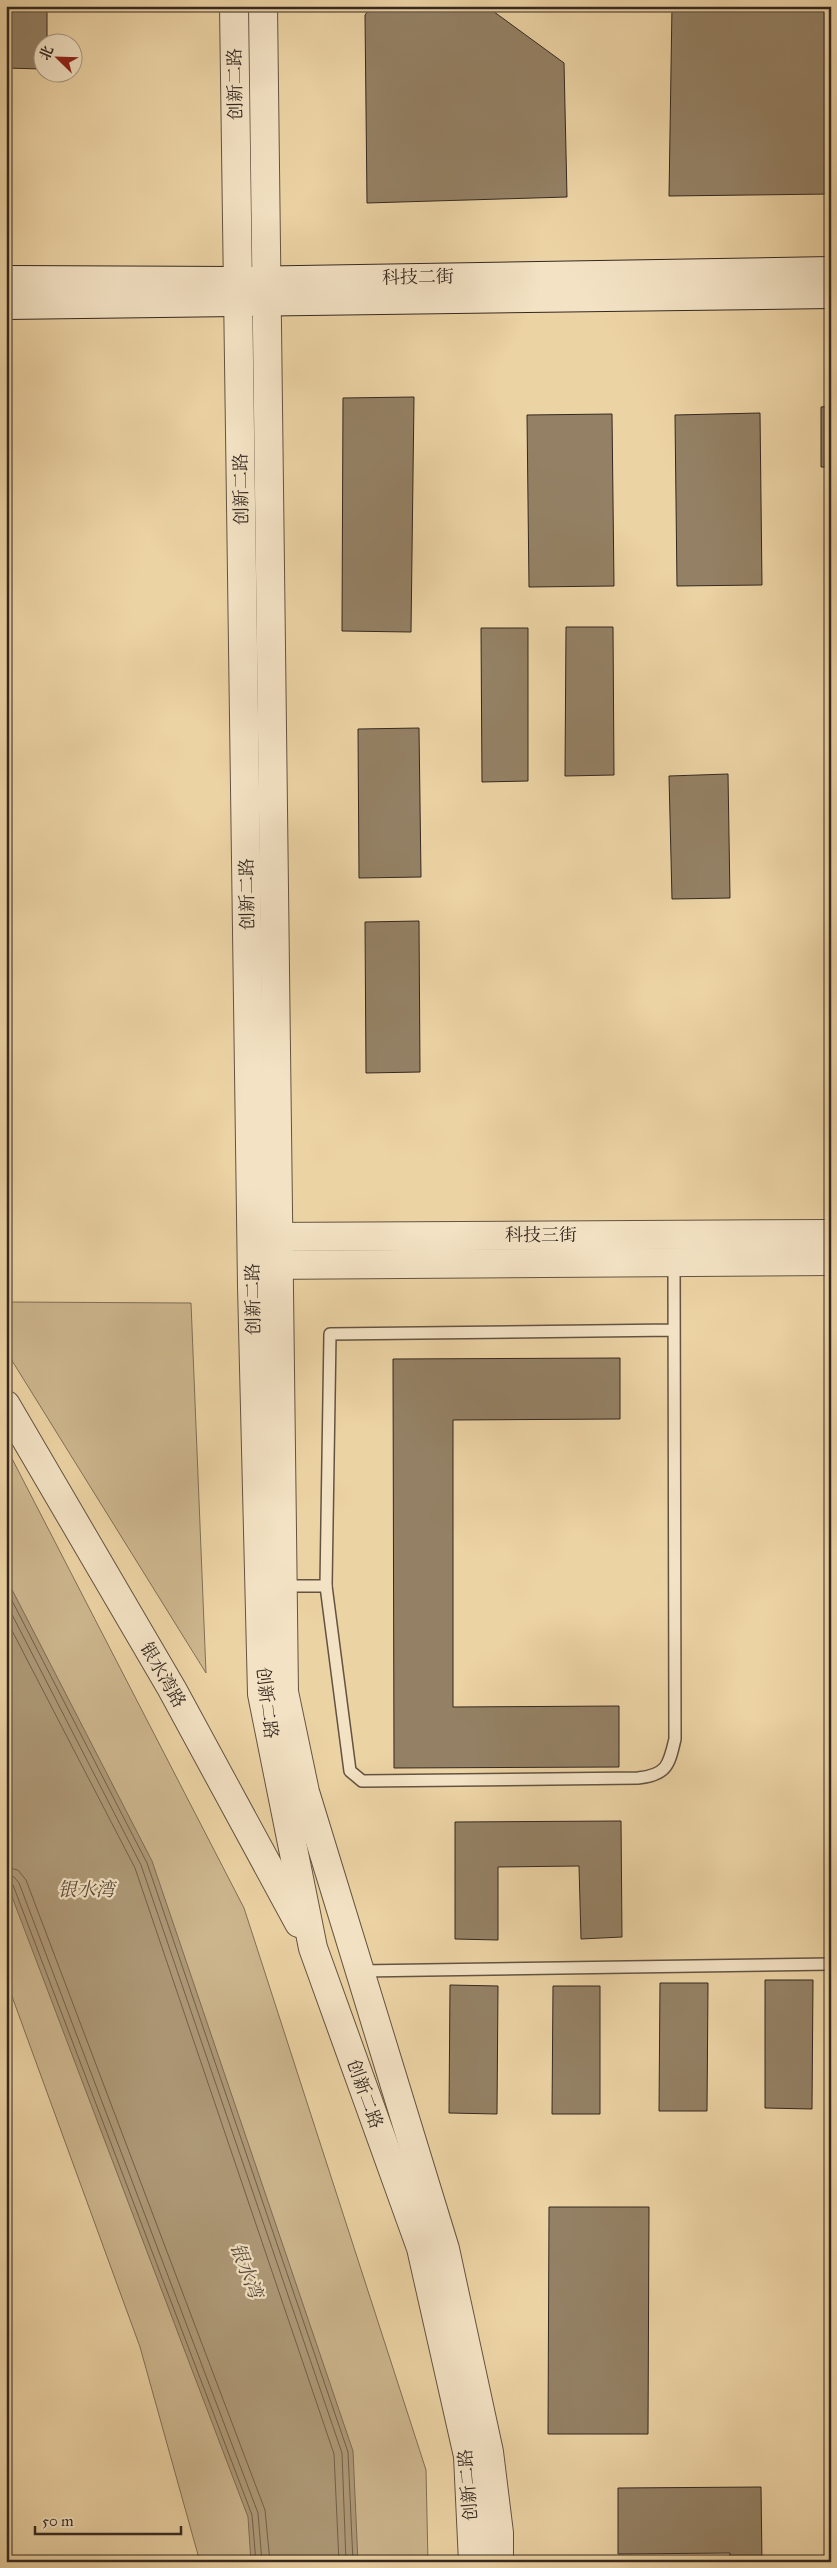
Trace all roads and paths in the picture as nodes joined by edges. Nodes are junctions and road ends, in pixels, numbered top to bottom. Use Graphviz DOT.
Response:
graph roads {
  1 [pos="234,6"];
  2 [pos="263,6"];
  3 [pos="831,271"];
  4 [pos="6,280"];
  5 [pos="267,290"];
  6 [pos="238,291"];
  7 [pos="831,294"];
  8 [pos="6,305"];
  9 [pos="831,1234"];
  10 [pos="280,1236"];
  11 [pos="252,1237"];
  12 [pos="831,1261"];
  13 [pos="674,1262"];
  14 [pos="252,1265"];
  15 [pos="280,1265"];
  16 [pos="674,1330"];
  17 [pos="6,1405"];
  18 [pos="283,1586"];
  19 [pos="326,1586"];
  20 [pos="313,1948"];
  21 [pos="831,1964"];
  22 [pos="360,1971"];
  23 [pos="473,2562"];
  24 [pos="499,2562"];
  1 -- 6 [label="street, 创新二路"];
  2 -- 5 [label="street, 创新二路"];
  3 -- 5 [label="street, 科技二街"];
  4 -- 6 [label="street, 科技二街"];
  5 -- 6 [label="street, 科技二街"];
  5 -- 7 [label="street, 科技二街"];
  5 -- 10 [label="street, 创新二路"];
  6 -- 8 [label="street, 科技二街"];
  6 -- 11 [label="street, 创新二路"];
  9 -- 10 [label="street, 科技三街"];
  10 -- 11 [label="street, 科技三街"];
  10 -- 15 [label="street, 创新二路"];
  11 -- 14 [label="street, 创新二路"];
  12 -- 13 [label="street, 科技三街"];
  13 -- 15 [label="street, 科技三街"];
  13 -- 16 [label="lane"];
  14 -- 15 [label="street, 科技三街"];
  14 -- 20 [label="street, 创新二路"];
  15 -- 18 [label="street, 创新二路"];
  16 -- 19 [label="lane"];
  16 -- 19 [label="lane"];
  17 -- 20 [label="street, 银水湾路"];
  18 -- 19 [label="lane"];
  18 -- 22 [label="street, 创新二路"];
  20 -- 23 [label="street, 创新二路"];
  21 -- 22 [label="lane"];
  22 -- 24 [label="street, 创新二路"];
}
